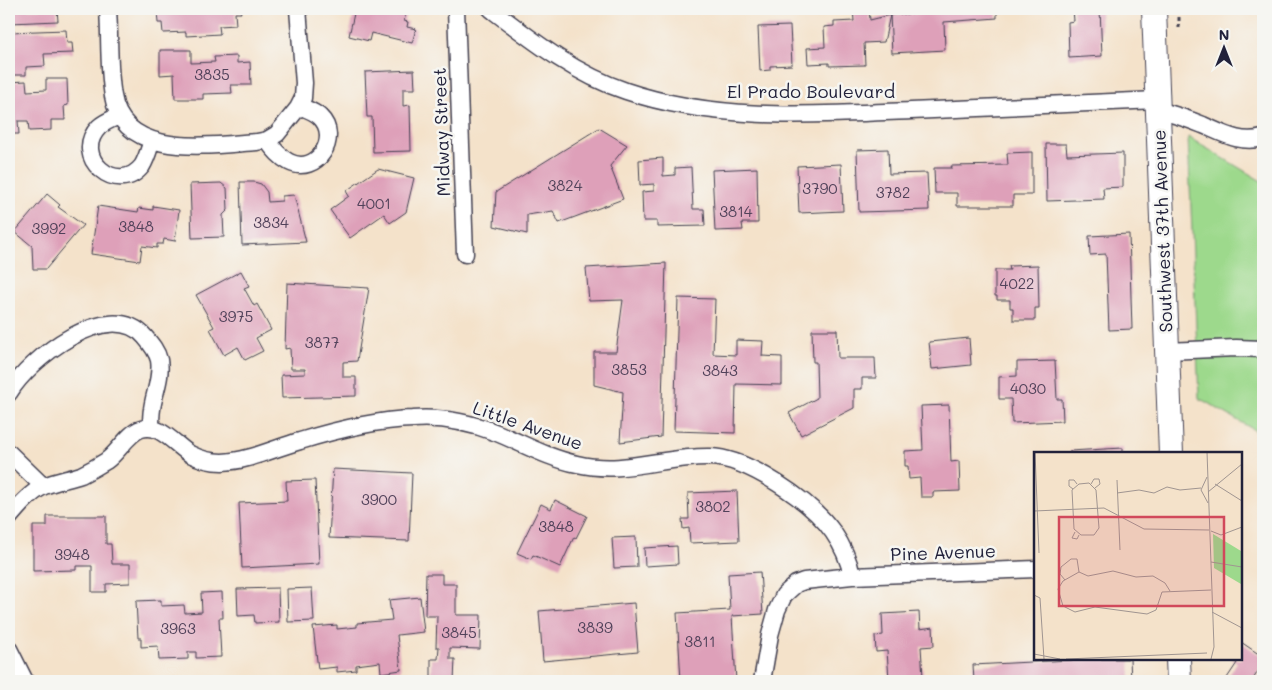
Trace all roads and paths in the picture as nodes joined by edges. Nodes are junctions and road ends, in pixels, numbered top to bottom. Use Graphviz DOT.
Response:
graph roads {
  1 [pos="108,9"];
  2 [pos="298,9"];
  3 [pos="456,9"];
  4 [pos="491,9"];
  5 [pos="1154,9"];
  6 [pos="1157,105"];
  7 [pos="299,106"];
  8 [pos="119,116"];
  9 [pos="1263,138"];
  10 [pos="152,140"];
  11 [pos="267,140"];
  12 [pos="465,254"];
  13 [pos="1263,349"];
  14 [pos="1167,351"];
  15 [pos="9,393"];
  16 [pos="151,428"];
  17 [pos="1171,452"];
  18 [pos="9,453"];
  19 [pos="43,486"];
  20 [pos="9,518"];
  21 [pos="1034,569"];
  22 [pos="852,576"];
  23 [pos="9,649"];
  24 [pos="1178,660"];
  25 [pos="25,681"];
  26 [pos="762,681"];
  27 [pos="1179,681"];
  1 -- 8 [label="street"];
  2 -- 7 [label="street"];
  3 -- 12 [label="street, Midway Street"];
  4 -- 6 [label="street, El Prado Boulevard"];
  5 -- 6 [label="main road, Southwest 37th Avenue"];
  6 -- 9 [label="street"];
  6 -- 14 [label="main road, Southwest 37th Avenue"];
  7 -- 11 [label="street"];
  7 -- 11 [label="street"];
  8 -- 10 [label="street"];
  8 -- 10 [label="street"];
  10 -- 11 [label="street"];
  13 -- 14 [label="street"];
  14 -- 17 [label="main road, Southwest 37th Avenue"];
  15 -- 16 [label="street"];
  16 -- 19 [label="street"];
  16 -- 22 [label="street, Little Avenue"];
  18 -- 19 [label="street"];
  19 -- 20 [label="street"];
  21 -- 22 [label="street, Pine Avenue"];
  22 -- 26 [label="street, Pine Avenue"];
  23 -- 25 [label="street"];
  24 -- 27 [label="main road"];
}
